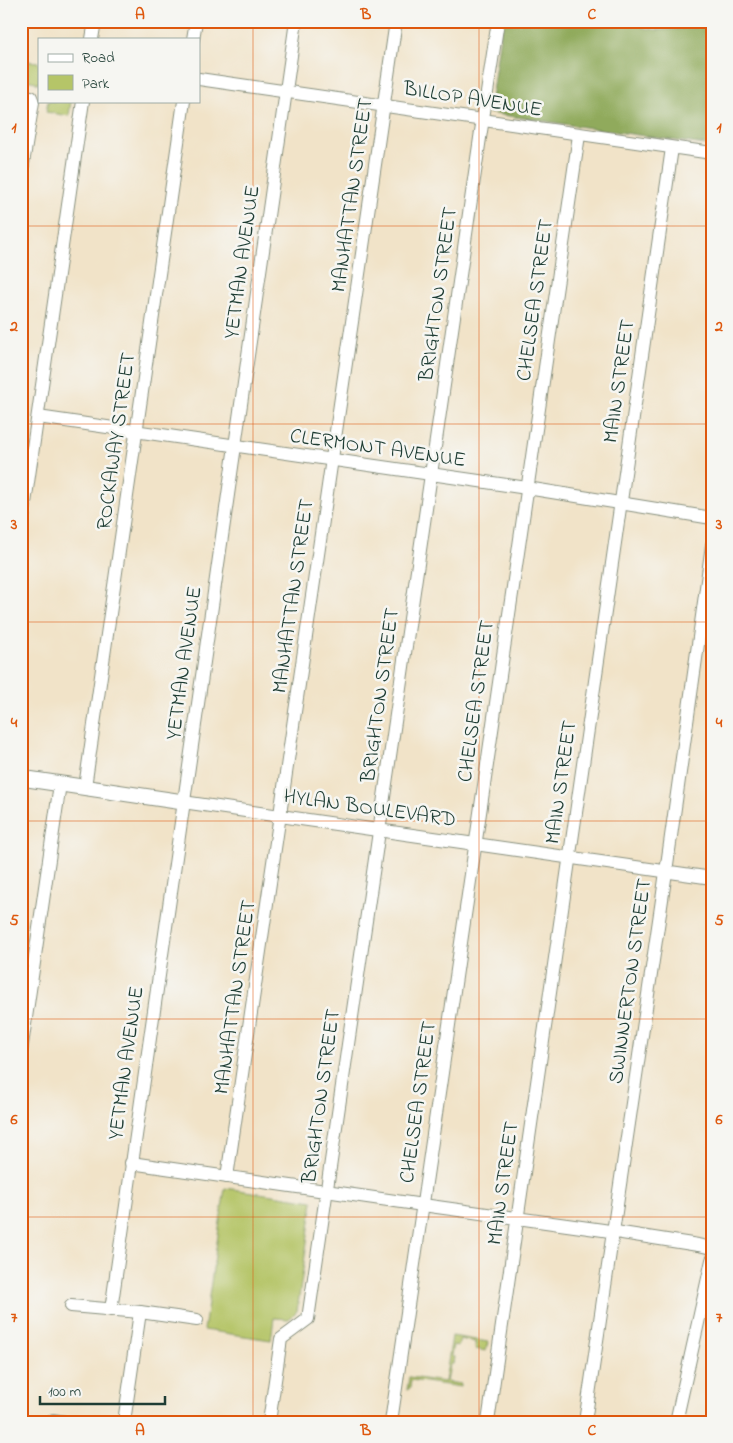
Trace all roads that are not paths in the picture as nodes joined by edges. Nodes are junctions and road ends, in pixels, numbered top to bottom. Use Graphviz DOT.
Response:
graph roads {
  1 [pos="95,21"];
  2 [pos="196,21"];
  3 [pos="296,21"];
  4 [pos="396,21"];
  5 [pos="498,21"];
  6 [pos="92,38"];
  7 [pos="193,38"];
  8 [pos="200,78"];
  9 [pos="286,91"];
  10 [pos="21,96"];
  11 [pos="84,102"];
  12 [pos="184,102"];
  13 [pos="384,105"];
  14 [pos="482,120"];
  15 [pos="579,135"];
  16 [pos="672,148"];
  17 [pos="712,154"];
  18 [pos="21,176"];
  19 [pos="38,417"];
  20 [pos="136,432"];
  21 [pos="234,446"];
  22 [pos="332,460"];
  23 [pos="26,465"];
  24 [pos="431,475"];
  25 [pos="527,488"];
  26 [pos="621,503"];
  27 [pos="712,518"];
  28 [pos="22,523"];
  29 [pos="712,545"];
  30 [pos="21,778"];
  31 [pos="60,784"];
  32 [pos="85,787"];
  33 [pos="183,802"];
  34 [pos="280,816"];
  35 [pos="379,830"];
  36 [pos="475,844"];
  37 [pos="569,858"];
  38 [pos="665,872"];
  39 [pos="712,878"];
  40 [pos="26,982"];
  41 [pos="21,1052"];
  42 [pos="131,1163"];
  43 [pos="227,1177"];
  44 [pos="326,1191"];
  45 [pos="422,1205"];
  46 [pos="517,1218"];
  47 [pos="613,1231"];
  48 [pos="712,1248"];
  49 [pos="712,1260"];
  50 [pos="71,1306"];
  51 [pos="111,1310"];
  52 [pos="140,1312"];
  53 [pos="197,1320"];
  54 [pos="124,1422"];
  55 [pos="269,1422"];
  56 [pos="391,1422"];
  57 [pos="488,1422"];
  58 [pos="585,1422"];
  59 [pos="676,1422"];
  1 -- 6 [label="street"];
  2 -- 7 [label="street"];
  3 -- 9 [label="street, YETMAN AVENUE"];
  4 -- 13 [label="street, MANHATTAN STREET"];
  5 -- 14 [label="street, BRIGHTON STREET"];
  8 -- 9 [label="street, BILLOP AVENUE"];
  9 -- 13 [label="street, BILLOP AVENUE"];
  9 -- 21 [label="street, YETMAN AVENUE"];
  10 -- 18 [label="street"];
  11 -- 19 [label="street"];
  12 -- 20 [label="street, ROCKAWAY STREET"];
  13 -- 14 [label="street, BILLOP AVENUE"];
  13 -- 22 [label="street, MANHATTAN STREET"];
  14 -- 15 [label="street, BILLOP AVENUE"];
  14 -- 24 [label="street, BRIGHTON STREET"];
  15 -- 16 [label="street, BILLOP AVENUE"];
  15 -- 25 [label="street, CHELSEA STREET"];
  16 -- 17 [label="street, BILLOP AVENUE"];
  16 -- 26 [label="street, MAIN STREET"];
  19 -- 20 [label="street, CLERMONT AVENUE"];
  19 -- 23 [label="street"];
  20 -- 21 [label="street, CLERMONT AVENUE"];
  20 -- 32 [label="street, ROCKAWAY STREET"];
  21 -- 22 [label="street, CLERMONT AVENUE"];
  21 -- 33 [label="street, YETMAN AVENUE"];
  22 -- 24 [label="street, CLERMONT AVENUE"];
  22 -- 34 [label="street, MANHATTAN STREET"];
  23 -- 28 [label="street"];
  24 -- 25 [label="street, CLERMONT AVENUE"];
  24 -- 35 [label="street, BRIGHTON STREET"];
  25 -- 26 [label="street, CLERMONT AVENUE"];
  25 -- 36 [label="street, CHELSEA STREET"];
  26 -- 27 [label="street, CLERMONT AVENUE"];
  26 -- 37 [label="street, MAIN STREET"];
  29 -- 38 [label="street, SWINNERTON STREET"];
  30 -- 31 [label="main road, HYLAN BOULEVARD"];
  31 -- 32 [label="main road, HYLAN BOULEVARD"];
  31 -- 40 [label="street"];
  32 -- 33 [label="main road, HYLAN BOULEVARD"];
  33 -- 34 [label="street, HYLAN BOULEVARD"];
  33 -- 42 [label="street, YETMAN AVENUE"];
  34 -- 35 [label="street, HYLAN BOULEVARD"];
  34 -- 43 [label="street, MANHATTAN STREET"];
  35 -- 36 [label="street, HYLAN BOULEVARD"];
  35 -- 44 [label="street, BRIGHTON STREET"];
  36 -- 37 [label="street, HYLAN BOULEVARD"];
  36 -- 45 [label="street, CHELSEA STREET"];
  37 -- 38 [label="street, HYLAN BOULEVARD"];
  37 -- 46 [label="street, MAIN STREET"];
  38 -- 39 [label="street, HYLAN BOULEVARD"];
  38 -- 47 [label="street, SWINNERTON STREET"];
  40 -- 41 [label="street"];
  42 -- 43 [label="street"];
  42 -- 51 [label="street, YETMAN AVENUE"];
  43 -- 44 [label="street"];
  44 -- 45 [label="street"];
  44 -- 55 [label="street, BRIGHTON STREET"];
  45 -- 46 [label="street"];
  45 -- 56 [label="street, CHELSEA STREET"];
  46 -- 47 [label="street"];
  46 -- 57 [label="street, MAIN STREET"];
  47 -- 48 [label="street"];
  47 -- 58 [label="street, SWINNERTON STREET"];
  49 -- 59 [label="street"];
  50 -- 51 [label="street"];
  51 -- 52 [label="street"];
  52 -- 53 [label="street"];
  52 -- 54 [label="street"];
}
